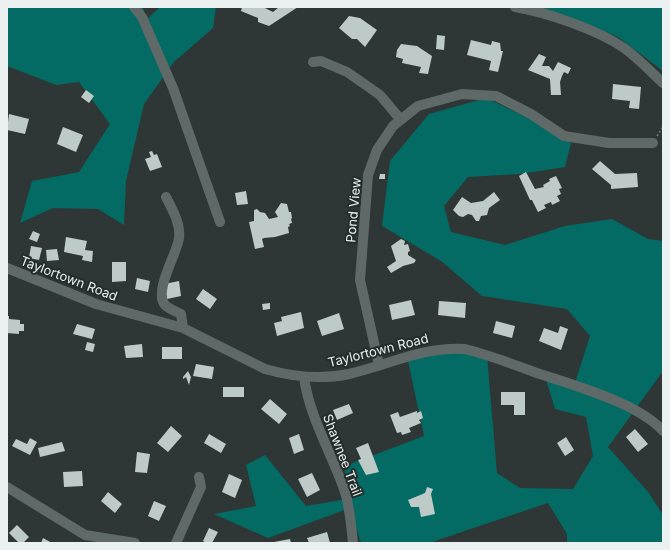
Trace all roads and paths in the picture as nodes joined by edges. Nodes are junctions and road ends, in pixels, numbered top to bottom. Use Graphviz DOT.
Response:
graph roads {
  1 [pos="134,7"];
  2 [pos="515,7"];
  3 [pos="313,62"];
  4 [pos="663,83"];
  5 [pos="401,120"];
  6 [pos="663,126"];
  7 [pos="654,143"];
  8 [pos="166,197"];
  9 [pos="220,222"];
  10 [pos="7,268"];
  11 [pos="183,328"];
  12 [pos="379,365"];
  13 [pos="304,377"];
  14 [pos="663,431"];
  15 [pos="199,476"];
  16 [pos="7,487"];
  17 [pos="135,543"];
  18 [pos="176,543"];
  19 [pos="353,543"];
  1 -- 9 [label="street"];
  2 -- 4 [label="street"];
  3 -- 5 [label="street"];
  5 -- 7 [label="street, Pond View"];
  5 -- 12 [label="street, Pond View"];
  6 -- 7 [label="path"];
  8 -- 11 [label="street"];
  10 -- 11 [label="street, Taylortown Road"];
  11 -- 13 [label="street, Taylortown Road"];
  12 -- 13 [label="street, Taylortown Road"];
  12 -- 14 [label="street, Taylortown Road"];
  13 -- 19 [label="street, Shawnee Trail"];
  15 -- 18 [label="street"];
  16 -- 17 [label="street"];
}
